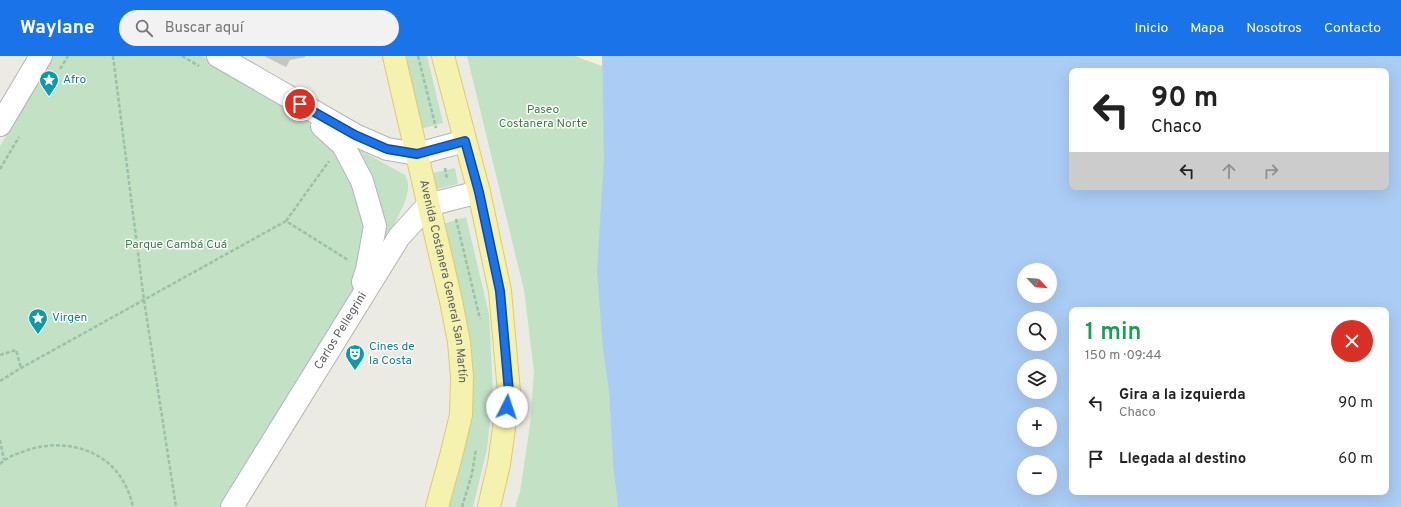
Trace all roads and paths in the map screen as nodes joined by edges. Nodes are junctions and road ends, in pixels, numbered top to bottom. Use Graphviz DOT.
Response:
graph roads {
  1 [pos="41,56"];
  2 [pos="113,56"];
  3 [pos="182,56"];
  4 [pos="394,56"];
  5 [pos="443,56"];
  6 [pos="210,62"];
  7 [pos="286,96"];
  8 [pos="0,125"];
  9 [pos="465,141"];
  10 [pos="343,145"];
  11 [pos="417,154"];
  12 [pos="479,192"];
  13 [pos="428,205"];
  14 [pos="286,221"];
  15 [pos="351,261"];
  16 [pos="144,300"];
  17 [pos="354,308"];
  18 [pos="0,354"];
  19 [pos="21,368"];
  20 [pos="0,381"];
  21 [pos="0,440"];
  22 [pos="4,460"];
  23 [pos="0,464"];
  24 [pos="133,507"];
  25 [pos="176,507"];
  26 [pos="232,507"];
  27 [pos="437,507"];
  28 [pos="489,507"];
  1 -- 8 [label="street"];
  2 -- 16 [label="path"];
  3 -- 6 [label="path"];
  4 -- 11 [label="main road, Avenida Costanera General San Martín"];
  5 -- 9 [label="main road"];
  6 -- 7 [label="street"];
  7 -- 10 [label="street"];
  7 -- 11 [label="street"];
  9 -- 11 [label="street"];
  9 -- 12 [label="main road"];
  10 -- 14 [label="path"];
  10 -- 17 [label="street"];
  11 -- 13 [label="main road, Avenida Costanera General San Martín"];
  12 -- 13 [label="street"];
  12 -- 28 [label="main road"];
  13 -- 17 [label="street, Carlos Pellegrini"];
  13 -- 27 [label="main road, Avenida Costanera General San Martín"];
  14 -- 15 [label="path"];
  14 -- 16 [label="path"];
  16 -- 19 [label="path"];
  16 -- 25 [label="path"];
  17 -- 26 [label="street, Carlos Pellegrini"];
  18 -- 19 [label="path"];
  19 -- 20 [label="path"];
  21 -- 22 [label="path"];
  22 -- 23 [label="path"];
  22 -- 24 [label="path"];
}
